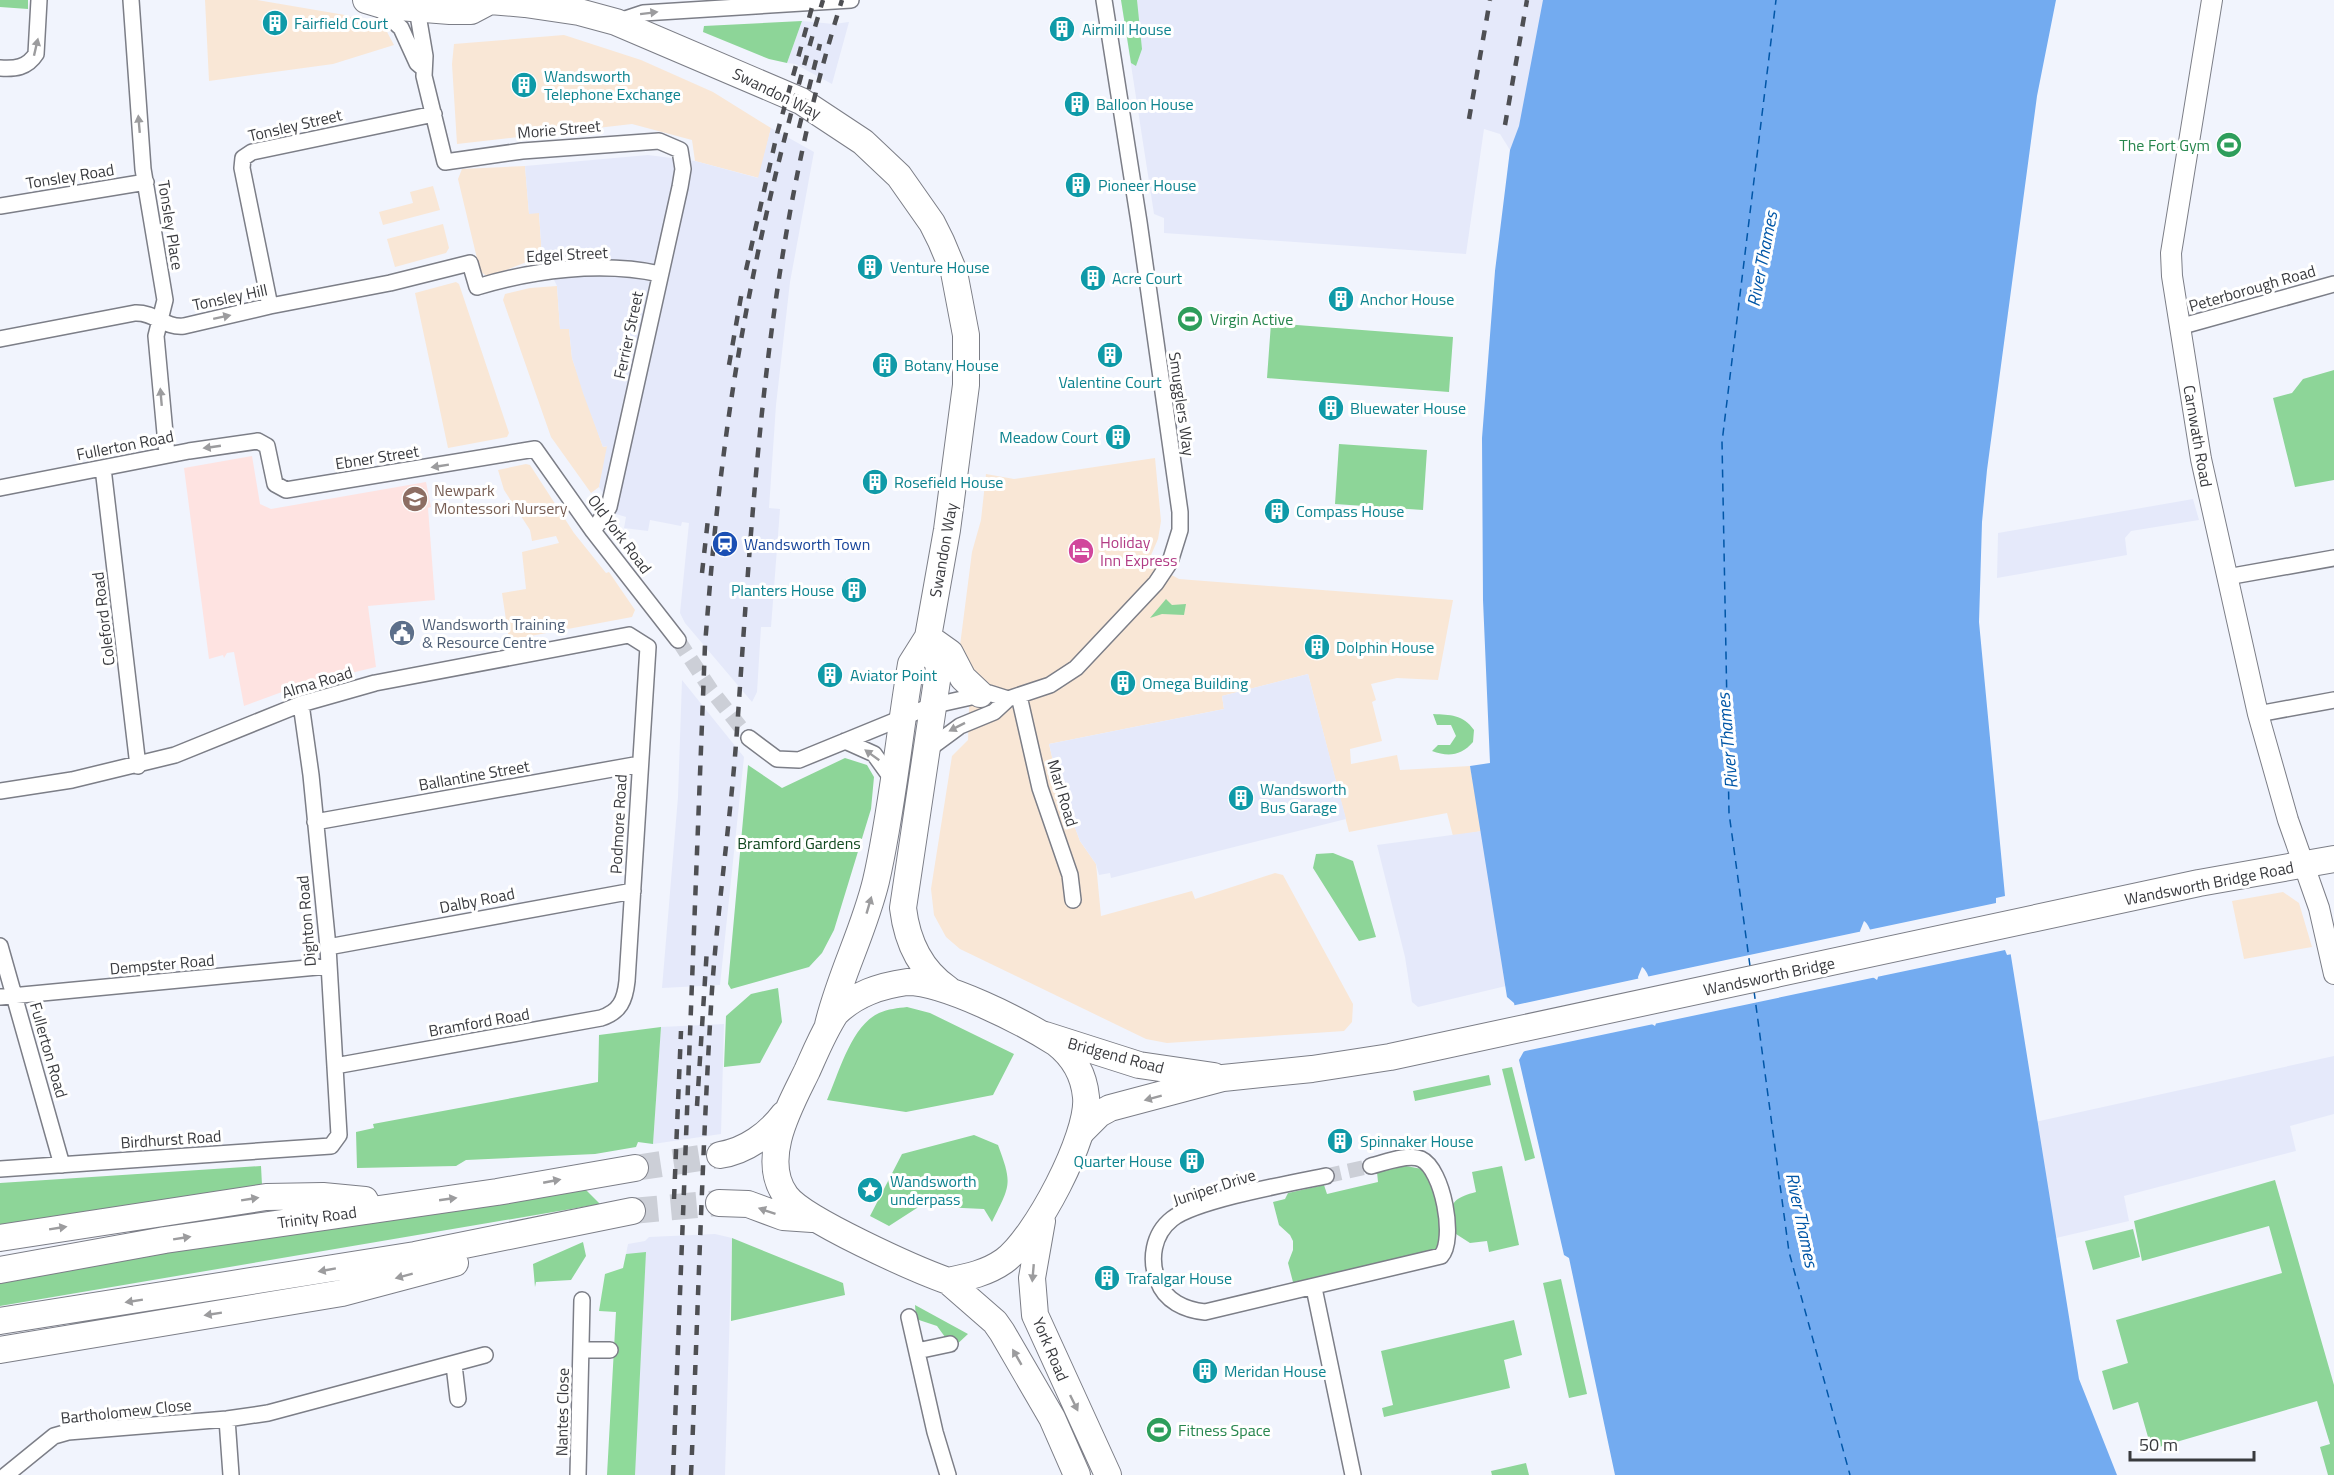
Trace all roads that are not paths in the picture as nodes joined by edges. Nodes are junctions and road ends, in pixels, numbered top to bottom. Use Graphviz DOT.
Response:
graph roads {
  1 [pos="39,0"];
  2 [pos="131,0"];
  3 [pos="370,0"];
  4 [pos="851,0"];
  5 [pos="1104,0"];
  6 [pos="2212,0"];
  7 [pos="489,1"];
  8 [pos="416,4"];
  9 [pos="615,22"];
  10 [pos="0,68"];
  11 [pos="423,69"];
  12 [pos="434,114"];
  13 [pos="675,146"];
  14 [pos="146,182"];
  15 [pos="0,206"];
  16 [pos="470,263"];
  17 [pos="660,274"];
  18 [pos="2334,284"];
  19 [pos="270,306"];
  20 [pos="159,319"];
  21 [pos="2179,327"];
  22 [pos="0,339"];
  23 [pos="258,441"];
  24 [pos="535,449"];
  25 [pos="167,455"];
  26 [pos="103,468"];
  27 [pos="0,488"];
  28 [pos="593,531"];
  29 [pos="2334,558"];
  30 [pos="2227,577"];
  31 [pos="928,637"];
  32 [pos="678,640"];
  33 [pos="648,647"];
  34 [pos="980,694"];
  35 [pos="1014,698"];
  36 [pos="2334,700"];
  37 [pos="301,704"];
  38 [pos="931,706"];
  39 [pos="2258,714"];
  40 [pos="903,716"];
  41 [pos="753,740"];
  42 [pos="845,741"];
  43 [pos="926,752"];
  44 [pos="640,764"];
  45 [pos="138,766"];
  46 [pos="892,779"];
  47 [pos="0,791"];
  48 [pos="315,822"];
  49 [pos="2334,859"];
  50 [pos="2304,864"];
  51 [pos="633,891"];
  52 [pos="1072,900"];
  53 [pos="2085,909"];
  54 [pos="0,946"];
  55 [pos="327,947"];
  56 [pos="328,966"];
  57 [pos="2334,974"];
  58 [pos="952,991"];
  59 [pos="7,997"];
  60 [pos="623,1002"];
  61 [pos="828,1024"];
  62 [pos="1045,1035"];
  63 [pos="1353,1063"];
  64 [pos="335,1066"];
  65 [pos="1223,1078"];
  66 [pos="794,1098"];
  67 [pos="1082,1131"];
  68 [pos="339,1135"];
  69 [pos="720,1155"];
  70 [pos="62,1165"];
  71 [pos="1371,1166"];
  72 [pos="634,1168"];
  73 [pos="0,1169"];
  74 [pos="1326,1176"];
  75 [pos="413,1203"];
  76 [pos="719,1203"];
  77 [pos="632,1211"];
  78 [pos="1043,1215"];
  79 [pos="580,1220"];
  80 [pos="816,1220"];
  81 [pos="0,1238"];
  82 [pos="0,1270"];
  83 [pos="948,1281"];
  84 [pos="1314,1288"];
  85 [pos="582,1300"];
  86 [pos="909,1317"];
  87 [pos="0,1321"];
  88 [pos="950,1344"];
  89 [pos="0,1350"];
  90 [pos="581,1350"];
  91 [pos="610,1350"];
  92 [pos="918,1351"];
  93 [pos="485,1355"];
  94 [pos="454,1365"];
  95 [pos="458,1399"];
  96 [pos="227,1419"];
  97 [pos="6,1475"];
  98 [pos="231,1475"];
  99 [pos="578,1475"];
  100 [pos="948,1475"];
  101 [pos="1077,1475"];
  102 [pos="1108,1475"];
  103 [pos="1353,1475"];
  10 -- 1 [label="street, one-way"];
  14 -- 2 [label="street, Tonsley Place, one-way"];
  3 -- 8 [label="main road, Swandon Way"];
  3 -- 11 [label="street"];
  9 -- 4 [label="street, one-way"];
  5 -- 35 [label="street, Smugglers Way"];
  6 -- 21 [label="street, Carnwath Road"];
  7 -- 8 [label="main road, Swandon Way"];
  7 -- 9 [label="main road, Swandon Way"];
  8 -- 11 [label="street"];
  9 -- 31 [label="main road, Swandon Way"];
  11 -- 12 [label="street"];
  12 -- 13 [label="street, Morie Street"];
  12 -- 19 [label="street, Tonsley Street"];
  13 -- 17 [label="street, Ferrier Street"];
  14 -- 15 [label="street, Tonsley Road"];
  14 -- 20 [label="street, Tonsley Place"];
  16 -- 17 [label="street, Edgel Street"];
  16 -- 19 [label="street, Tonsley Hill"];
  17 -- 28 [label="street, Ferrier Street"];
  18 -- 21 [label="street, Peterborough Road"];
  20 -- 19 [label="street, Tonsley Hill, one-way"];
  20 -- 22 [label="street, Tonsley Hill"];
  25 -- 20 [label="street, Tonsley Place, one-way"];
  21 -- 30 [label="street, Carnwath Road"];
  24 -- 23 [label="street, Ebner Street, one-way"];
  23 -- 25 [label="street, Fullerton Road, one-way"];
  24 -- 28 [label="street, Old York Road"];
  25 -- 26 [label="street, Fullerton Road"];
  26 -- 27 [label="street, Fullerton Road"];
  26 -- 45 [label="street, Coleford Road"];
  28 -- 32 [label="street, Old York Road"];
  29 -- 30 [label="street"];
  30 -- 39 [label="street, Carnwath Road"];
  31 -- 34 [label="main road"];
  31 -- 38 [label="main road"];
  31 -- 40 [label="main road, Swandon Way"];
  33 -- 37 [label="street, Alma Road"];
  33 -- 44 [label="street, Podmore Road"];
  34 -- 35 [label="street, Smugglers Way"];
  34 -- 38 [label="street, Smugglers Way"];
  35 -- 43 [label="street, Smugglers Way, one-way"];
  35 -- 52 [label="street, Marl Road"];
  36 -- 39 [label="street"];
  37 -- 45 [label="street, Alma Road"];
  37 -- 48 [label="street, Dighton Road"];
  38 -- 40 [label="street, Smugglers Way"];
  38 -- 43 [label="main road"];
  39 -- 50 [label="street, Carnwath Road"];
  40 -- 42 [label="street"];
  40 -- 46 [label="main road, Swandon Way"];
  41 -- 42 [label="street"];
  46 -- 42 [label="street, one-way"];
  43 -- 58 [label="main road"];
  44 -- 48 [label="street, Ballantine Street"];
  44 -- 51 [label="street, Podmore Road"];
  45 -- 47 [label="street, Alma Road"];
  61 -- 46 [label="main road, Swandon Way, one-way"];
  48 -- 55 [label="street, Dighton Road"];
  49 -- 50 [label="main road, Wandsworth Bridge Road"];
  50 -- 53 [label="main road, Wandsworth Bridge Road"];
  50 -- 57 [label="street, Carnwath Road"];
  51 -- 55 [label="street, Dalby Road"];
  51 -- 60 [label="street, Podmore Road"];
  53 -- 63 [label="main road, Wandsworth Bridge"];
  54 -- 59 [label="street, Fullerton Road"];
  55 -- 56 [label="street, Dighton Road"];
  56 -- 59 [label="street, Dempster Road"];
  56 -- 64 [label="street, Dighton Road"];
  58 -- 61 [label="main road"];
  58 -- 62 [label="main road"];
  59 -- 70 [label="street, Fullerton Road"];
  60 -- 64 [label="street, Bramford Road"];
  61 -- 66 [label="main road"];
  62 -- 65 [label="main road, Bridgend Road"];
  62 -- 67 [label="main road"];
  63 -- 65 [label="main road, Bridgend Road"];
  64 -- 68 [label="street, Dighton Road"];
  65 -- 67 [label="main road, Bridgend Road, one-way"];
  66 -- 69 [label="main road"];
  66 -- 80 [label="main road"];
  67 -- 78 [label="main road"];
  68 -- 70 [label="street, Birdhurst Road"];
  70 -- 73 [label="street, Birdhurst Road"];
  71 -- 84 [label="street, Juniper Drive"];
  75 -- 72 [label="main road, Trinity Road, one-way"];
  74 -- 84 [label="street, Juniper Drive"];
  81 -- 75 [label="main road, one-way"];
  82 -- 75 [label="main road, Trinity Road, one-way"];
  80 -- 76 [label="main road, one-way"];
  77 -- 79 [label="main road"];
  78 -- 83 [label="main road"];
  78 -- 102 [label="main road, York Road, one-way"];
  79 -- 87 [label="main road, one-way"];
  79 -- 89 [label="main road, one-way"];
  80 -- 83 [label="main road, York Road"];
  101 -- 83 [label="main road, York Road, one-way"];
  84 -- 103 [label="street"];
  85 -- 90 [label="street, Nantes Close"];
  86 -- 92 [label="street"];
  88 -- 92 [label="street"];
  90 -- 91 [label="street, Nantes Close"];
  90 -- 99 [label="street, Nantes Close"];
  92 -- 100 [label="street"];
  93 -- 94 [label="street, Bartholomew Close"];
  94 -- 95 [label="street"];
  94 -- 96 [label="street, Bartholomew Close"];
  96 -- 97 [label="street, Bartholomew Close"];
  96 -- 98 [label="street"];
}
